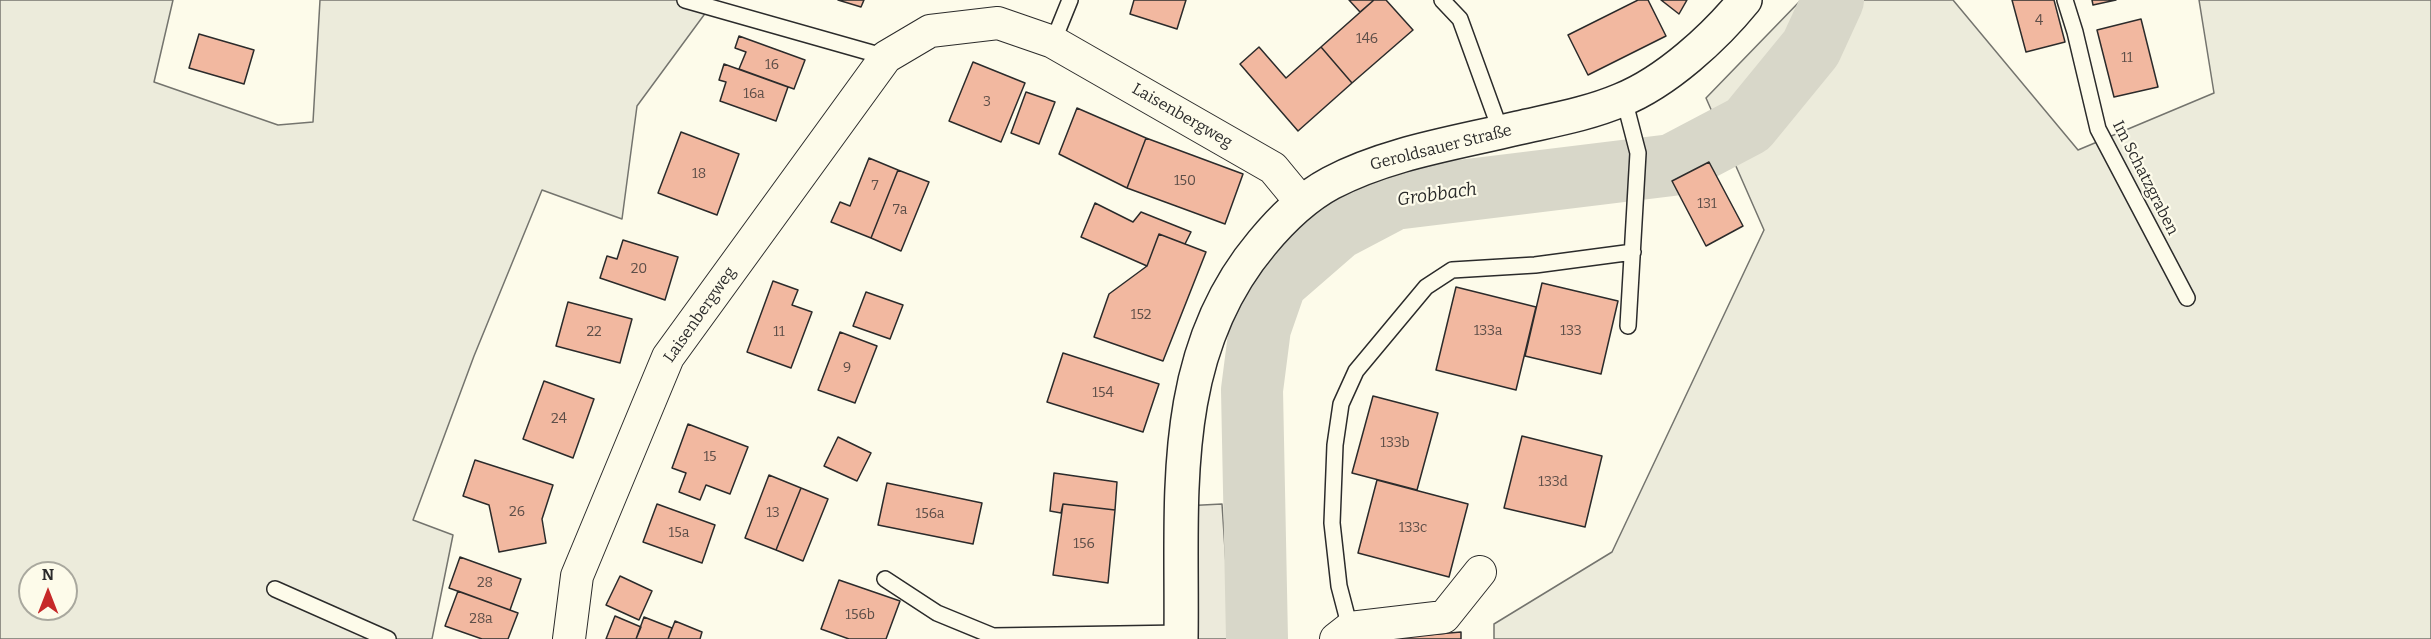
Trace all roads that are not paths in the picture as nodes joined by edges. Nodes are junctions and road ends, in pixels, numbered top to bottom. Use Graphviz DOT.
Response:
graph roads {
  1 [pos="685,0"];
  2 [pos="1070,0"];
  3 [pos="1442,0"];
  4 [pos="1745,0"];
  5 [pos="2065,0"];
  6 [pos="1053,42"];
  7 [pos="886,57"];
  8 [pos="1624,99"];
  9 [pos="1501,132"];
  10 [pos="1301,202"];
  11 [pos="1633,252"];
  12 [pos="2187,298"];
  13 [pos="1628,326"];
  14 [pos="1480,572"];
  15 [pos="885,579"];
  16 [pos="275,589"];
  17 [pos="1343,634"];
  18 [pos="1182,636"];
  19 [pos="388,639"];
  20 [pos="569,639"];
  1 -- 7 [label="lane"];
  2 -- 6 [label="lane"];
  3 -- 9 [label="lane"];
  4 -- 8 [label="main road, Geroldsauer Straße"];
  5 -- 12 [label="lane, Im Schatzgraben"];
  6 -- 7 [label="street, Laisenbergweg"];
  6 -- 10 [label="street, Laisenbergweg"];
  7 -- 20 [label="street, Laisenbergweg"];
  8 -- 9 [label="main road, Geroldsauer Straße"];
  8 -- 11 [label="lane"];
  9 -- 10 [label="main road, Geroldsauer Straße"];
  10 -- 18 [label="main road, Geroldsauer Straße"];
  11 -- 13 [label="lane"];
  11 -- 17 [label="lane"];
  14 -- 17 [label="street"];
  15 -- 18 [label="lane"];
  16 -- 19 [label="lane"];
}
